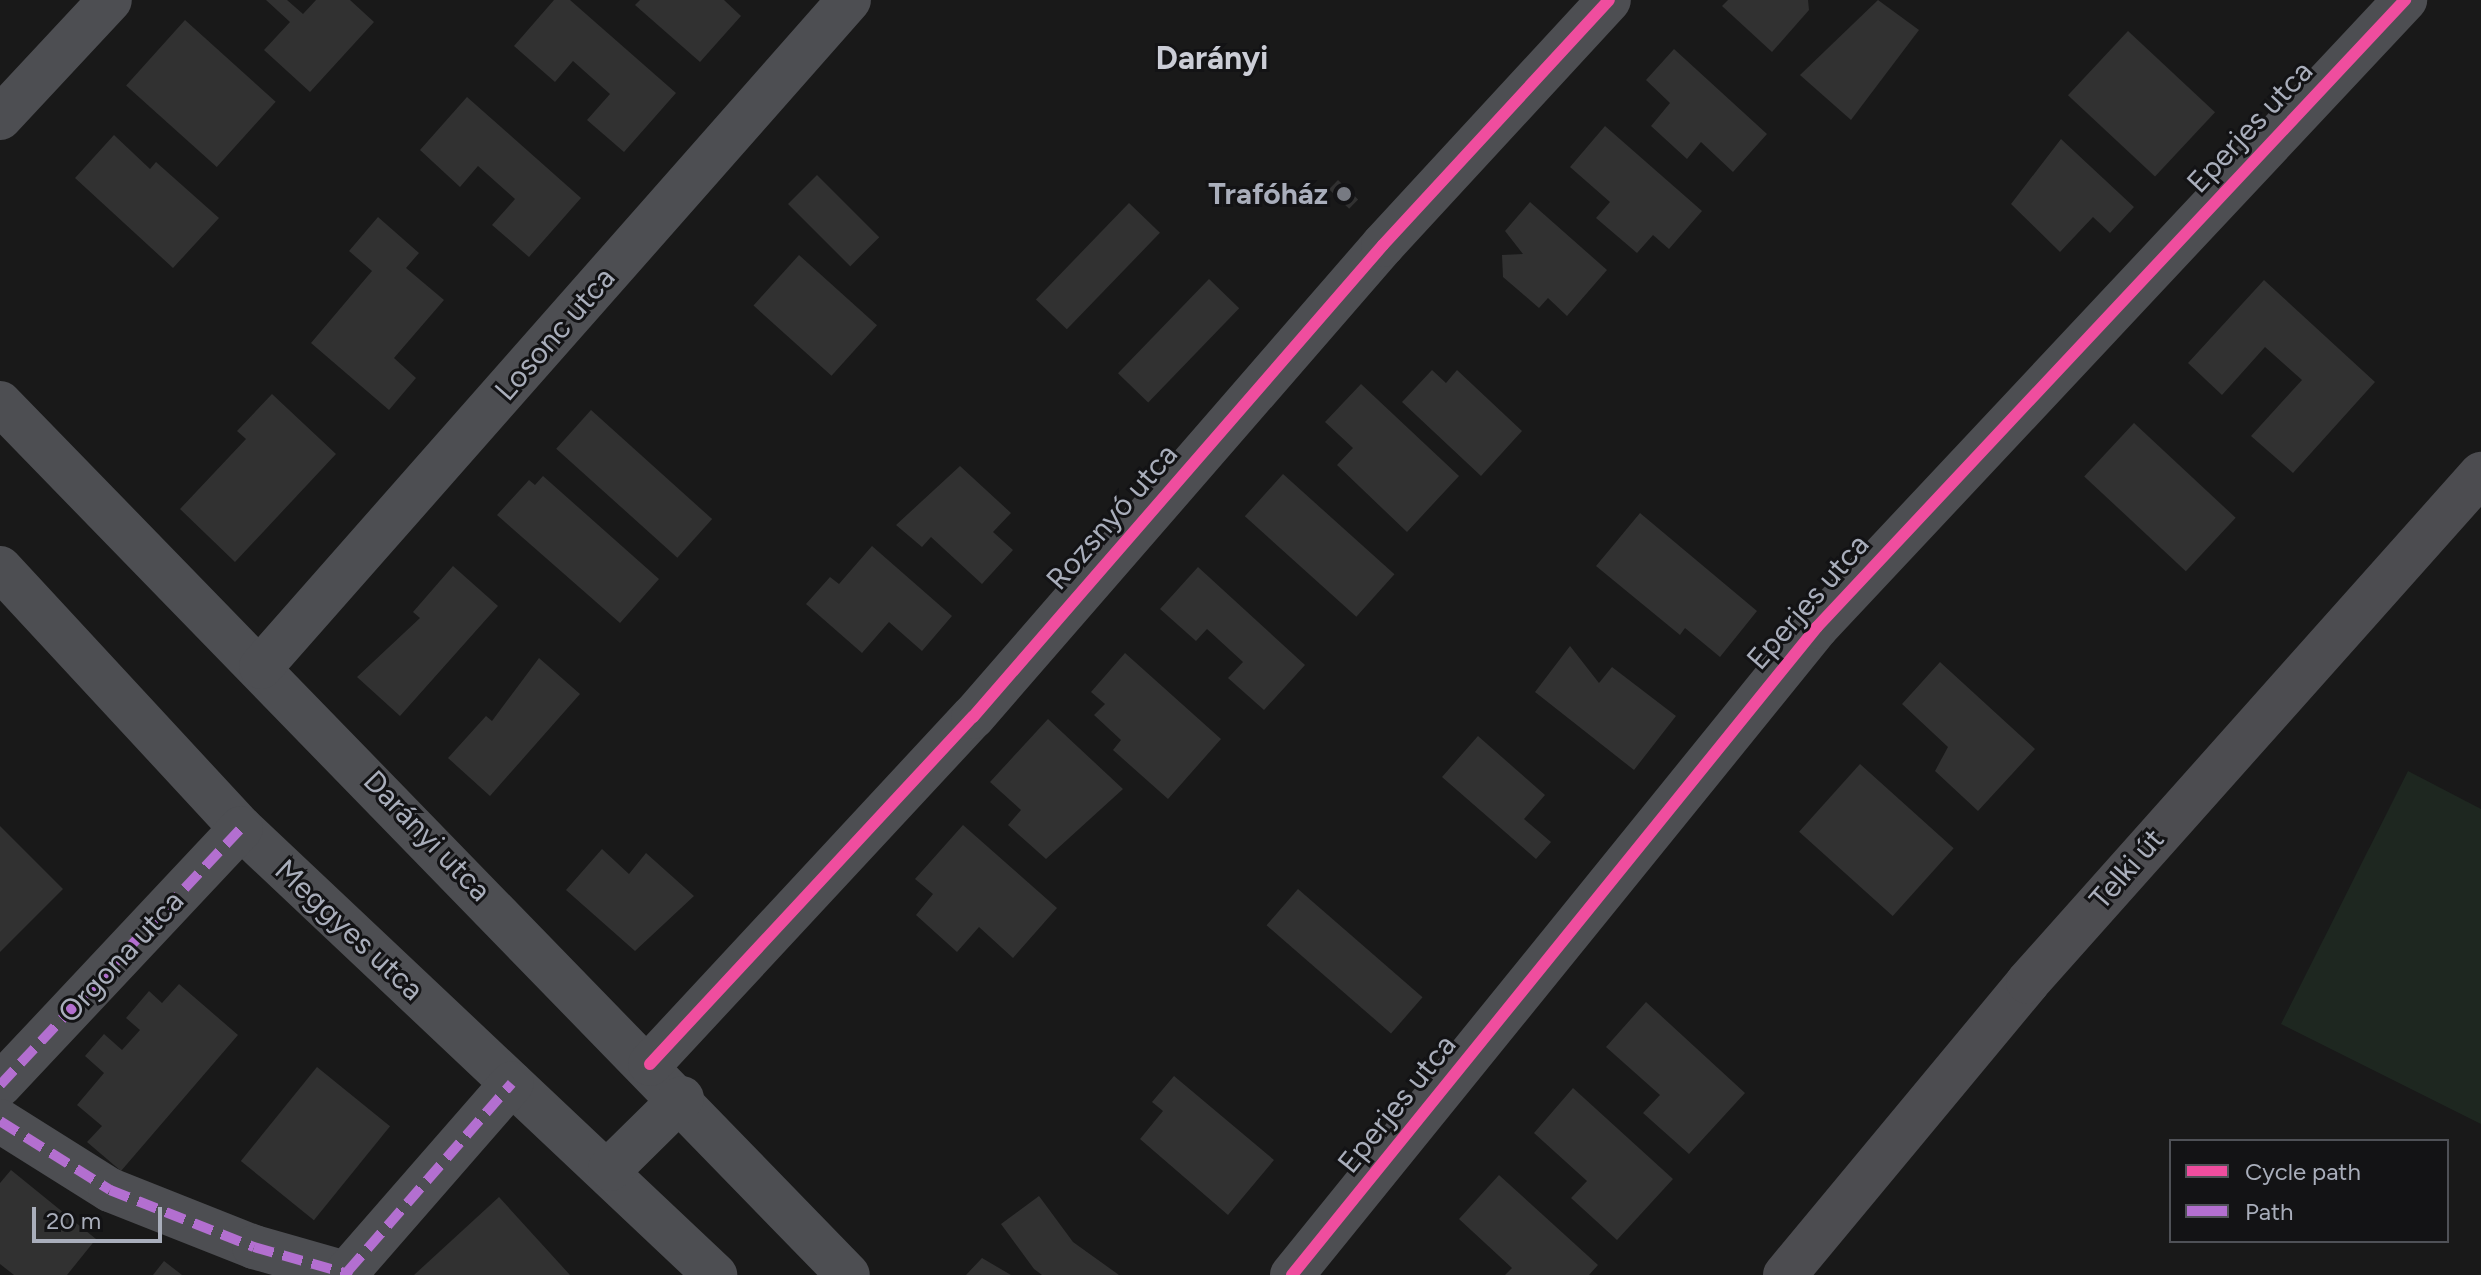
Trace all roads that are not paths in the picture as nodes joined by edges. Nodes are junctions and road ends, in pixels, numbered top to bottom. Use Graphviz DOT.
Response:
graph roads {
  1 [pos="110,0"];
  2 [pos="849,0"];
  3 [pos="1609,0"];
  4 [pos="2405,0"];
  5 [pos="0,118"];
  6 [pos="0,403"];
  7 [pos="2481,474"];
  8 [pos="0,568"];
  9 [pos="261,667"];
  10 [pos="241,828"];
  11 [pos="650,1064"];
  12 [pos="512,1083"];
  13 [pos="0,1085"];
  14 [pos="682,1098"];
  15 [pos="0,1121"];
  16 [pos="610,1169"];
  17 [pos="350,1273"];
  18 [pos="715,1275"];
  19 [pos="848,1275"];
  20 [pos="1292,1275"];
  21 [pos="1785,1275"];
  1 -- 5 [label="street"];
  2 -- 9 [label="street, Losonc utca"];
  3 -- 11 [label="street, Rozsnyó utca"];
  4 -- 20 [label="street, Eperjes utca"];
  6 -- 9 [label="street, Darányi utca"];
  7 -- 21 [label="main road, Telki út"];
  8 -- 10 [label="street, Meggyes utca"];
  9 -- 11 [label="street, Darányi utca"];
  10 -- 12 [label="street, Meggyes utca"];
  10 -- 13 [label="street, Orgona utca"];
  11 -- 14 [label="street, Darányi utca"];
  12 -- 16 [label="street, Meggyes utca"];
  12 -- 17 [label="street"];
  14 -- 16 [label="street"];
  14 -- 19 [label="street, Darányi utca"];
  15 -- 17 [label="street"];
  16 -- 18 [label="street, Meggyes utca"];
}
